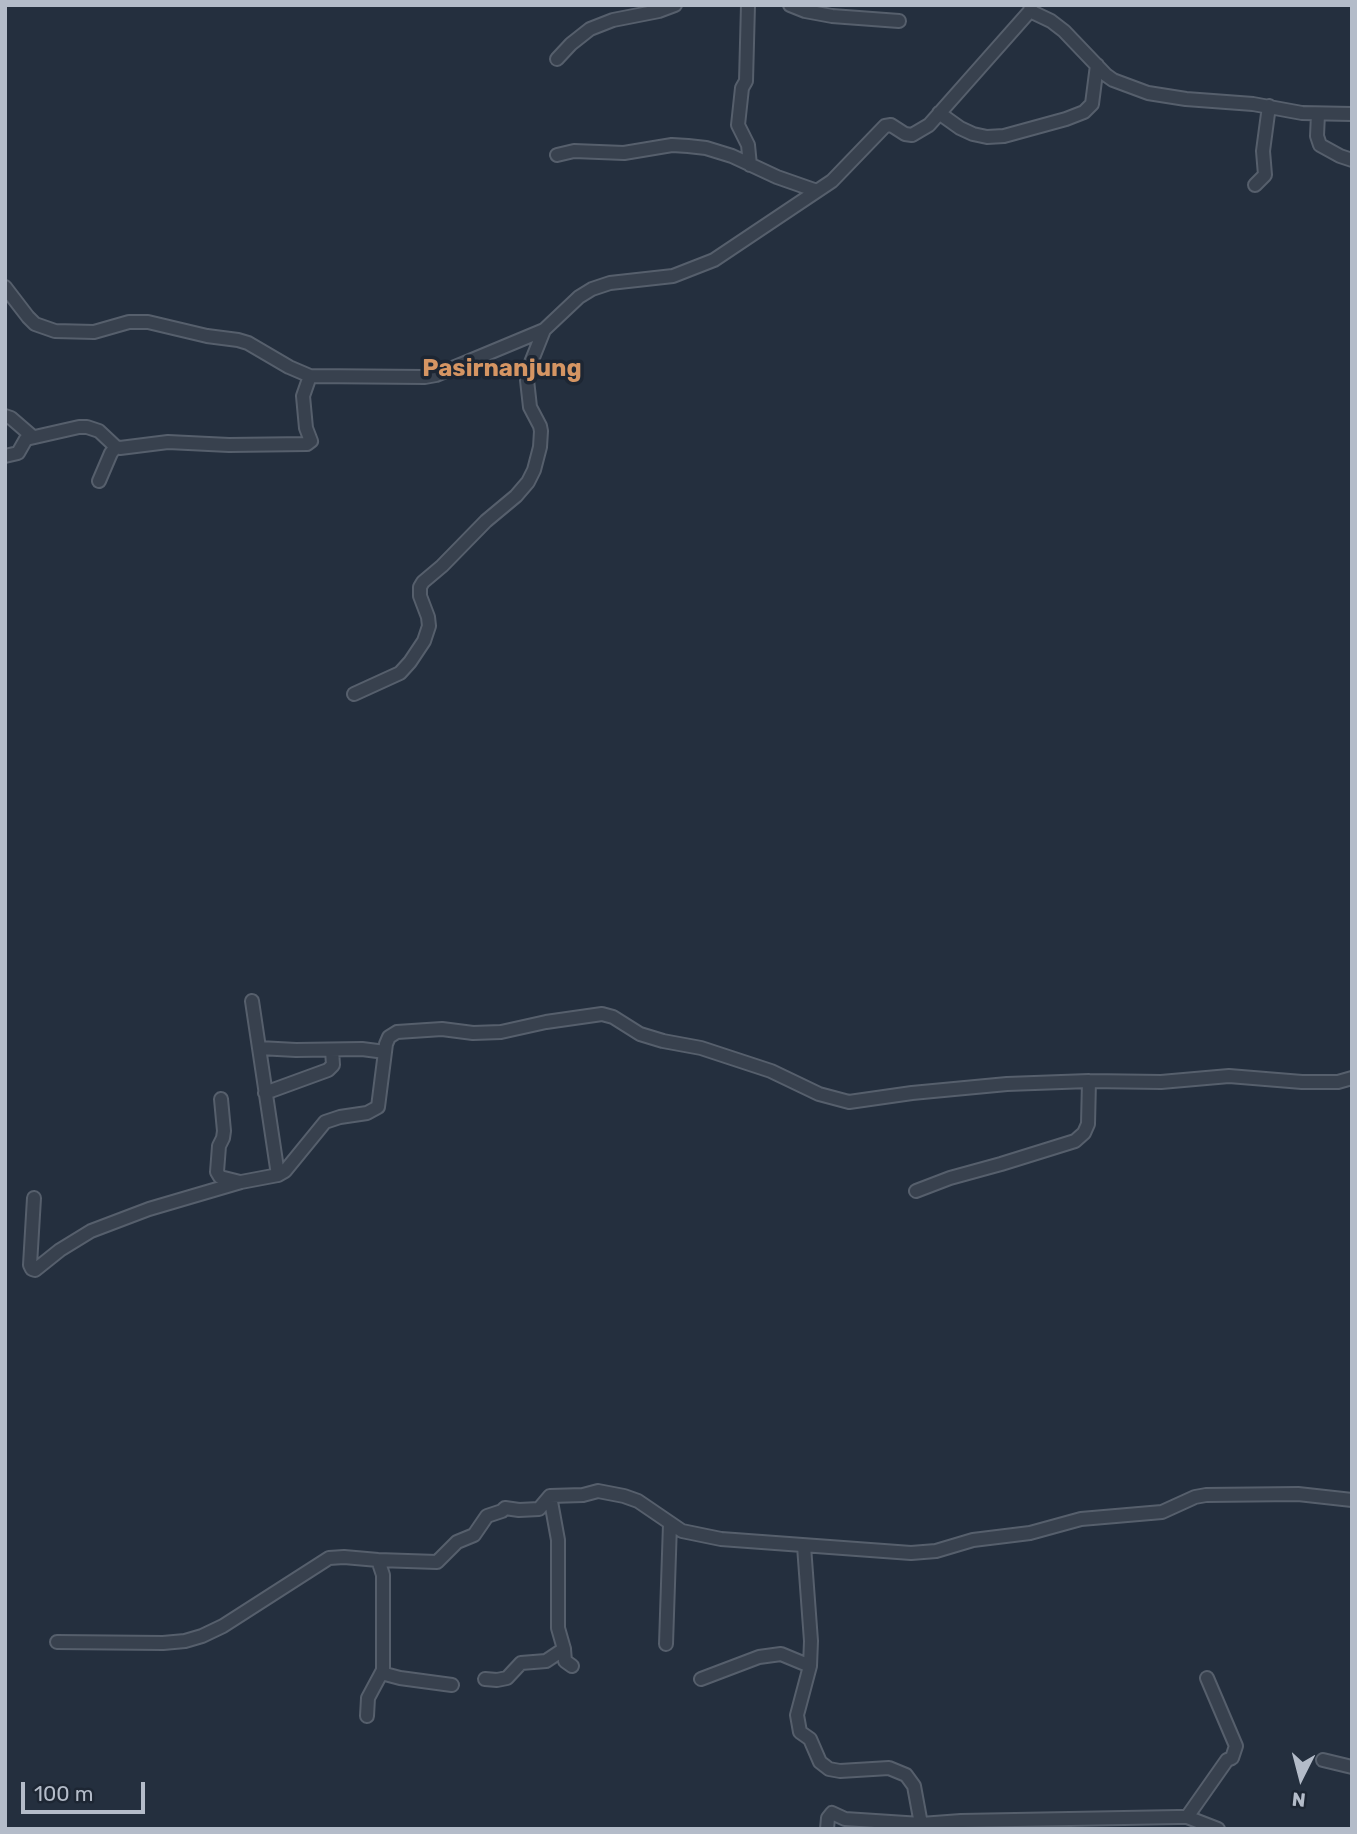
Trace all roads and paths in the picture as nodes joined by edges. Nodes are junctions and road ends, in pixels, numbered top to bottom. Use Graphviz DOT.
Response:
graph roads {
  1 [pos="675,5"];
  2 [pos="748,5"];
  3 [pos="790,5"];
  4 [pos="1031,8"];
  5 [pos="899,21"];
  6 [pos="558,59"];
  7 [pos="1097,65"];
  8 [pos="1269,106"];
  9 [pos="940,113"];
  10 [pos="1318,114"];
  11 [pos="1352,114"];
  12 [pos="557,155"];
  13 [pos="1352,160"];
  14 [pos="750,165"];
  15 [pos="1255,185"];
  16 [pos="817,191"];
  17 [pos="5,287"];
  18 [pos="544,330"];
  19 [pos="310,376"];
  20 [pos="5,416"];
  21 [pos="33,437"];
  22 [pos="116,447"];
  23 [pos="5,456"];
  24 [pos="99,481"];
  25 [pos="354,694"];
  26 [pos="252,1001"];
  27 [pos="259,1048"];
  28 [pos="332,1050"];
  29 [pos="385,1052"];
  30 [pos="1352,1078"];
  31 [pos="1089,1081"];
  32 [pos="265,1093"];
  33 [pos="221,1099"];
  34 [pos="278,1175"];
  35 [pos="241,1182"];
  36 [pos="916,1191"];
  37 [pos="34,1198"];
  38 [pos="550,1496"];
  39 [pos="1352,1500"];
  40 [pos="670,1524"];
  41 [pos="804,1546"];
  42 [pos="378,1560"];
  43 [pos="57,1642"];
  44 [pos="666,1644"];
  45 [pos="564,1649"];
  46 [pos="572,1666"];
  47 [pos="810,1666"];
  48 [pos="383,1670"];
  49 [pos="1207,1678"];
  50 [pos="485,1679"];
  51 [pos="701,1679"];
  52 [pos="452,1685"];
  53 [pos="367,1716"];
  54 [pos="1323,1759"];
  55 [pos="1352,1767"];
  56 [pos="1187,1817"];
  57 [pos="920,1824"];
  58 [pos="1072,1824"];
  59 [pos="997,1825"];
  60 [pos="827,1829"];
  61 [pos="1218,1829"];
  1 -- 6 [label="street"];
  2 -- 14 [label="street"];
  3 -- 5 [label="street"];
  4 -- 7 [label="street"];
  4 -- 9 [label="street"];
  7 -- 8 [label="street"];
  7 -- 9 [label="street"];
  8 -- 10 [label="street"];
  8 -- 15 [label="street"];
  9 -- 16 [label="street"];
  10 -- 11 [label="street"];
  10 -- 13 [label="street"];
  12 -- 14 [label="street"];
  14 -- 16 [label="street"];
  16 -- 18 [label="street"];
  17 -- 19 [label="street"];
  18 -- 19 [label="street"];
  18 -- 25 [label="street"];
  19 -- 22 [label="street"];
  20 -- 21 [label="street"];
  21 -- 22 [label="street"];
  21 -- 23 [label="street"];
  22 -- 24 [label="street"];
  26 -- 27 [label="street"];
  27 -- 28 [label="street"];
  27 -- 32 [label="street"];
  28 -- 29 [label="street"];
  28 -- 32 [label="street"];
  29 -- 31 [label="street"];
  29 -- 34 [label="street"];
  30 -- 31 [label="street"];
  31 -- 36 [label="street"];
  32 -- 34 [label="street"];
  33 -- 35 [label="street"];
  34 -- 35 [label="street"];
  35 -- 37 [label="street"];
  38 -- 40 [label="street"];
  38 -- 42 [label="street"];
  38 -- 45 [label="street"];
  39 -- 41 [label="street"];
  40 -- 41 [label="street"];
  40 -- 44 [label="street"];
  41 -- 47 [label="street"];
  42 -- 43 [label="street"];
  42 -- 48 [label="street"];
  45 -- 46 [label="street"];
  45 -- 50 [label="street"];
  47 -- 51 [label="street"];
  47 -- 57 [label="street"];
  48 -- 52 [label="street"];
  48 -- 53 [label="street"];
  49 -- 56 [label="street"];
  54 -- 55 [label="street"];
  56 -- 58 [label="street"];
  56 -- 61 [label="street"];
  57 -- 59 [label="street"];
  57 -- 60 [label="street"];
  58 -- 59 [label="street"];
}
